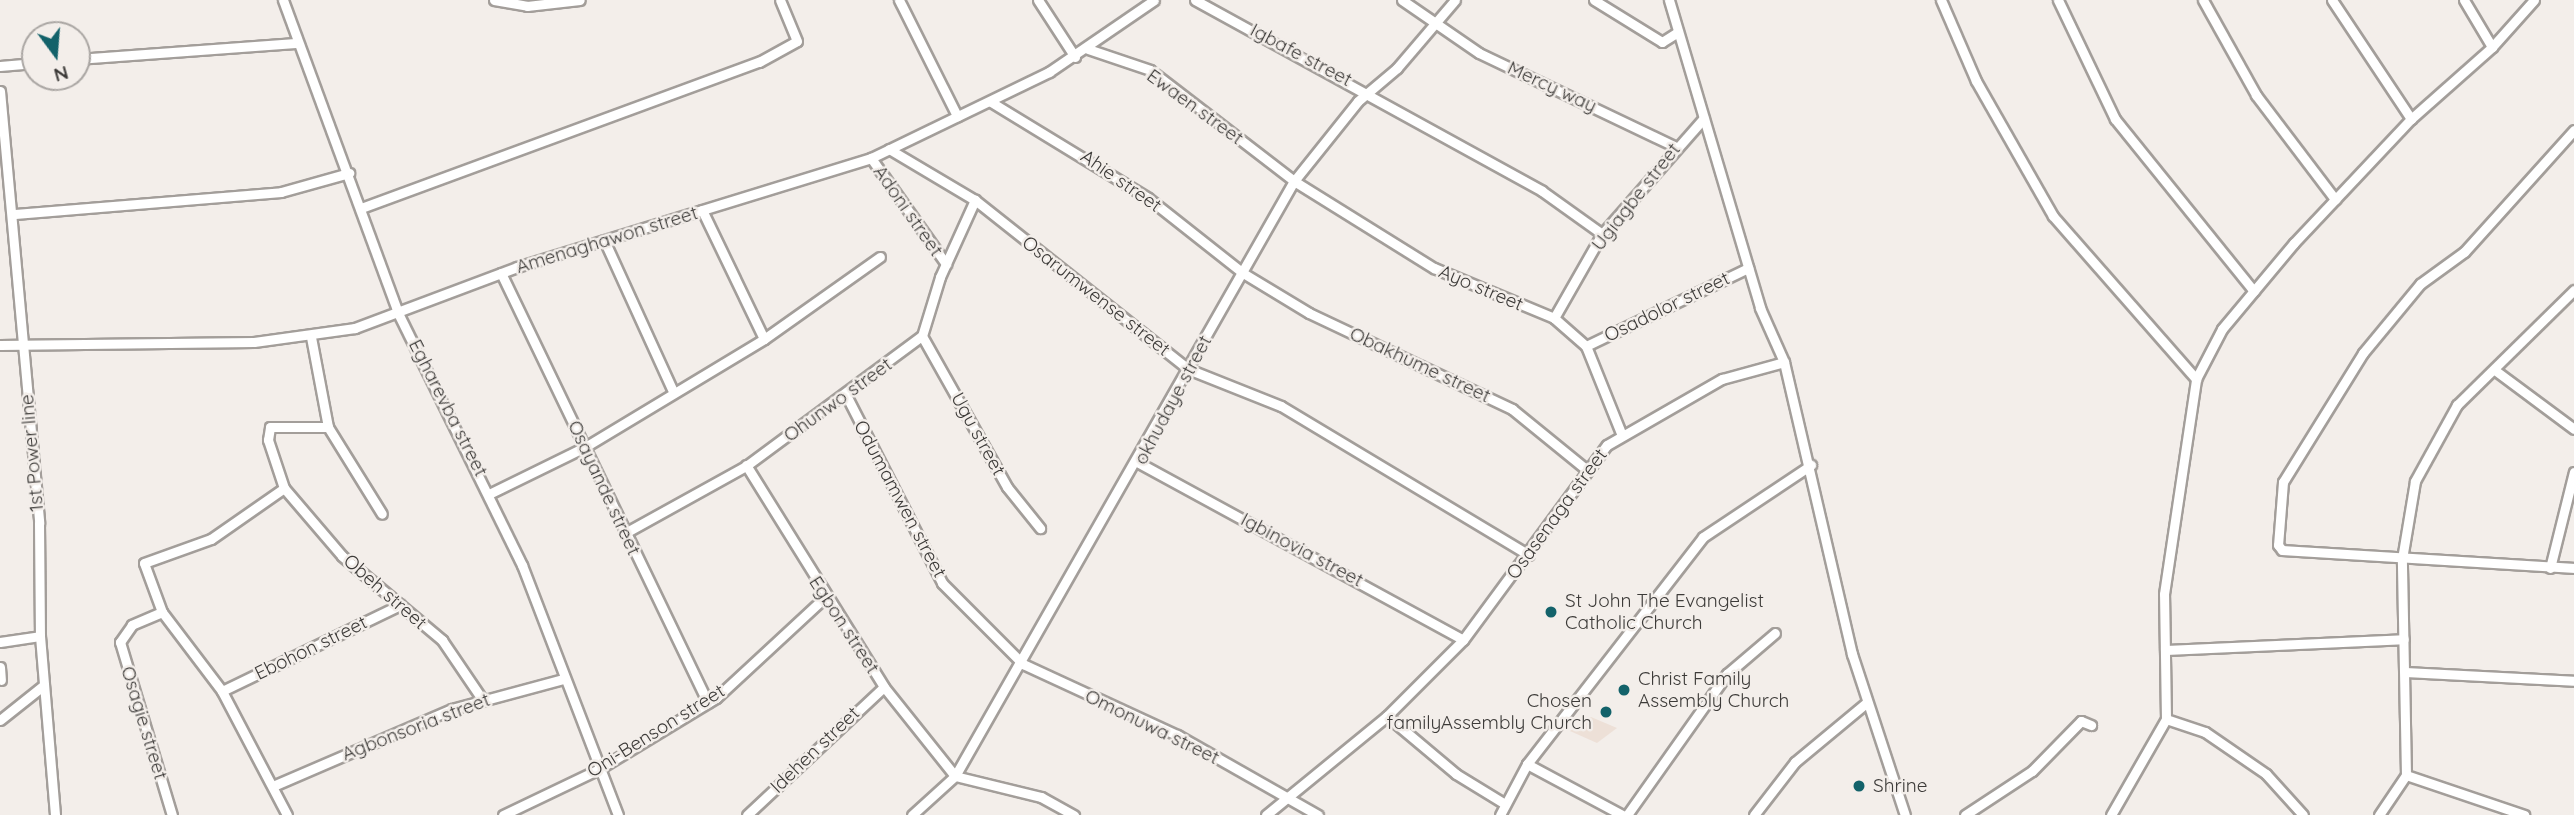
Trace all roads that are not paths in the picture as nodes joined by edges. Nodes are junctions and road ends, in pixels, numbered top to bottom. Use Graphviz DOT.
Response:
graph roads {
  1 [pos="283,0"];
  2 [pos="494,0"];
  3 [pos="580,0"];
  4 [pos="780,0"];
  5 [pos="899,0"];
  6 [pos="1038,0"];
  7 [pos="1154,0"];
  8 [pos="1195,0"];
  9 [pos="1402,0"];
  10 [pos="1455,0"];
  11 [pos="1594,0"];
  12 [pos="1669,0"];
  13 [pos="1941,0"];
  14 [pos="2058,0"];
  15 [pos="2203,0"];
  16 [pos="2332,0"];
  17 [pos="2464,0"];
  18 [pos="2534,0"];
  19 [pos="1433,24"];
  20 [pos="1678,32"];
  21 [pos="295,43"];
  22 [pos="2492,47"];
  23 [pos="1088,48"];
  24 [pos="1075,57"];
  25 [pos="91,58"];
  26 [pos="21,64"];
  27 [pos="0,66"];
  28 [pos="0,91"];
  29 [pos="1370,93"];
  30 [pos="991,102"];
  31 [pos="957,117"];
  32 [pos="1704,118"];
  33 [pos="2411,119"];
  34 [pos="2574,130"];
  35 [pos="1674,145"];
  36 [pos="889,149"];
  37 [pos="871,158"];
  38 [pos="349,173"];
  39 [pos="1294,181"];
  40 [pos="2335,199"];
  41 [pos="975,200"];
  42 [pos="364,206"];
  43 [pos="702,210"];
  44 [pos="15,214"];
  45 [pos="1602,234"];
  46 [pos="604,240"];
  47 [pos="880,257"];
  48 [pos="946,264"];
  49 [pos="1748,268"];
  50 [pos="501,273"];
  51 [pos="1243,274"];
  52 [pos="2574,290"];
  53 [pos="2253,291"];
  54 [pos="398,313"];
  55 [pos="1554,318"];
  56 [pos="311,337"];
  57 [pos="922,337"];
  58 [pos="764,339"];
  59 [pos="22,344"];
  60 [pos="0,345"];
  61 [pos="1586,346"];
  62 [pos="1784,362"];
  63 [pos="1188,369"];
  64 [pos="2496,371"];
  65 [pos="2196,379"];
  66 [pos="672,389"];
  67 [pos="847,397"];
  68 [pos="328,427"];
  69 [pos="2574,429"];
  70 [pos="1620,433"];
  71 [pos="585,447"];
  72 [pos="1139,463"];
  73 [pos="1811,465"];
  74 [pos="746,466"];
  75 [pos="1587,470"];
  76 [pos="2574,472"];
  77 [pos="285,488"];
  78 [pos="491,493"];
  79 [pos="382,514"];
  80 [pos="1040,528"];
  81 [pos="625,533"];
  82 [pos="1529,555"];
  83 [pos="2402,559"];
  84 [pos="2550,568"];
  85 [pos="2574,568"];
  86 [pos="825,597"];
  87 [pos="400,605"];
  88 [pos="162,612"];
  89 [pos="1775,633"];
  90 [pos="40,636"];
  91 [pos="2404,639"];
  92 [pos="1463,640"];
  93 [pos="0,642"];
  94 [pos="2165,650"];
  95 [pos="1018,657"];
  96 [pos="0,667"];
  97 [pos="2405,672"];
  98 [pos="563,679"];
  99 [pos="1,680"];
  100 [pos="2574,681"];
  101 [pos="44,685"];
  102 [pos="884,687"];
  103 [pos="222,691"];
  104 [pos="482,699"];
  105 [pos="708,703"];
  106 [pos="1866,703"];
  107 [pos="1387,716"];
  108 [pos="2166,719"];
  109 [pos="0,720"];
  110 [pos="2091,725"];
  111 [pos="1527,764"];
  112 [pos="599,769"];
  113 [pos="2406,775"];
  114 [pos="955,776"];
  115 [pos="273,786"];
  116 [pos="1288,797"];
  117 [pos="1505,804"];
  118 [pos="55,815"];
  119 [pos="172,815"];
  120 [pos="288,815"];
  121 [pos="503,815"];
  122 [pos="618,815"];
  123 [pos="747,815"];
  124 [pos="912,815"];
  125 [pos="1074,815"];
  126 [pos="1266,815"];
  127 [pos="1318,815"];
  128 [pos="1500,815"];
  129 [pos="1625,815"];
  130 [pos="1754,815"];
  131 [pos="1905,815"];
  132 [pos="1965,815"];
  133 [pos="2111,815"];
  134 [pos="2303,815"];
  135 [pos="2379,815"];
  136 [pos="2524,815"];
  1 -- 21 [label="street, Egharevba street"];
  2 -- 3 [label="street"];
  4 -- 42 [label="street"];
  5 -- 31 [label="street"];
  6 -- 24 [label="street"];
  7 -- 23 [label="street, Amenaghawon street"];
  8 -- 29 [label="street, Igbafe street"];
  9 -- 19 [label="street, Mercy way"];
  10 -- 19 [label="street, okhudaye street"];
  11 -- 20 [label="street"];
  12 -- 20 [label="street"];
  13 -- 65 [label="street"];
  14 -- 53 [label="street"];
  15 -- 40 [label="street"];
  16 -- 33 [label="street"];
  17 -- 22 [label="street"];
  18 -- 22 [label="street"];
  19 -- 29 [label="street, okhudaye street"];
  19 -- 35 [label="street, Mercy way"];
  20 -- 32 [label="street"];
  21 -- 25 [label="street"];
  21 -- 38 [label="street, Egharevba street"];
  22 -- 33 [label="street"];
  23 -- 24 [label="street, Amenaghawon street"];
  23 -- 39 [label="street, Ewaen street"];
  24 -- 30 [label="street, Amenaghawon street"];
  26 -- 27 [label="street"];
  28 -- 44 [label="street, 1st Power line"];
  29 -- 39 [label="street, okhudaye street"];
  29 -- 45 [label="street, Igbafe street"];
  30 -- 31 [label="street, Amenaghawon street"];
  30 -- 51 [label="street, Ahie street"];
  31 -- 36 [label="street, Amenaghawon street"];
  32 -- 35 [label="street, Ugiagbe street"];
  32 -- 49 [label="street"];
  33 -- 40 [label="street"];
  34 -- 83 [label="street"];
  35 -- 45 [label="street, Ugiagbe street"];
  36 -- 37 [label="street, Amenaghawon street"];
  36 -- 41 [label="street, Osarumwense street"];
  37 -- 43 [label="street, Amenaghawon street"];
  37 -- 48 [label="street, Adoni street"];
  38 -- 42 [label="street, Egharevba street"];
  38 -- 44 [label="street"];
  39 -- 51 [label="street, okhudaye street"];
  39 -- 55 [label="street, Ayo street"];
  40 -- 53 [label="street"];
  41 -- 48 [label="street"];
  41 -- 63 [label="street, Osarumwense street"];
  42 -- 54 [label="street, Egharevba street"];
  43 -- 46 [label="street, Amenaghawon street"];
  43 -- 58 [label="street"];
  44 -- 59 [label="street, 1st Power line"];
  45 -- 55 [label="street, Ugiagbe street"];
  46 -- 50 [label="street, Amenaghawon street"];
  46 -- 66 [label="street"];
  47 -- 58 [label="street"];
  48 -- 57 [label="street"];
  49 -- 61 [label="street, Osadolor street"];
  49 -- 62 [label="street"];
  50 -- 54 [label="street, Amenaghawon street"];
  50 -- 71 [label="street, Osayande street"];
  51 -- 63 [label="street, okhudaye street"];
  51 -- 75 [label="street, Obakhume street"];
  52 -- 64 [label="street"];
  53 -- 65 [label="street"];
  54 -- 56 [label="street, Amenaghawon street"];
  54 -- 78 [label="street, Egharevba street"];
  55 -- 61 [label="street, Ayo street"];
  56 -- 59 [label="street, Amenaghawon street"];
  56 -- 68 [label="street"];
  57 -- 67 [label="street, Ohunwo street"];
  57 -- 80 [label="street, Ugu street"];
  58 -- 66 [label="street"];
  59 -- 60 [label="street, Amenaghawon street"];
  59 -- 90 [label="street, 1st Power line"];
  61 -- 70 [label="street, Ayo street"];
  62 -- 70 [label="street, Osasenaga street"];
  62 -- 73 [label="street"];
  63 -- 72 [label="street, okhudaye street"];
  63 -- 82 [label="street, Osarumwense street"];
  64 -- 69 [label="street"];
  64 -- 83 [label="street"];
  65 -- 94 [label="street"];
  66 -- 71 [label="street"];
  67 -- 74 [label="street, Ohunwo street"];
  67 -- 95 [label="street, Odumamwen street"];
  68 -- 77 [label="street, Obeh street"];
  68 -- 79 [label="street"];
  70 -- 75 [label="street, Osasenaga street"];
  71 -- 78 [label="street"];
  71 -- 81 [label="street, Osayande street"];
  72 -- 92 [label="street, Igbinovia street"];
  72 -- 95 [label="street, okhudaye street"];
  73 -- 106 [label="street"];
  73 -- 111 [label="street"];
  74 -- 81 [label="street, Ohunwo street"];
  74 -- 86 [label="street, Egbon street"];
  75 -- 82 [label="street, Osasenaga street"];
  76 -- 84 [label="street"];
  77 -- 87 [label="street, Obeh street"];
  77 -- 88 [label="street"];
  78 -- 98 [label="street, Egharevba street"];
  81 -- 105 [label="street, Osayande street"];
  82 -- 92 [label="street, Osasenaga street"];
  83 -- 84 [label="street"];
  83 -- 91 [label="street"];
  84 -- 85 [label="street"];
  86 -- 102 [label="street, Egbon street"];
  86 -- 105 [label="street, Oni-Benson street"];
  87 -- 103 [label="street, Ebohon street"];
  87 -- 104 [label="street, Obeh street"];
  88 -- 103 [label="street"];
  88 -- 119 [label="street, Osagie street"];
  89 -- 129 [label="street"];
  90 -- 93 [label="street"];
  90 -- 101 [label="street, 1st Power line"];
  91 -- 94 [label="street"];
  91 -- 97 [label="street"];
  92 -- 107 [label="street, Osasenaga street"];
  94 -- 108 [label="street"];
  95 -- 114 [label="street, okhudaye street"];
  95 -- 116 [label="street, Omonuwa street"];
  96 -- 99 [label="street"];
  97 -- 100 [label="street"];
  97 -- 113 [label="street"];
  98 -- 104 [label="street, Agbonsoria street"];
  98 -- 112 [label="street, Egharevba street"];
  101 -- 109 [label="street"];
  101 -- 118 [label="street, 1st Power line"];
  102 -- 114 [label="street, Egbon street"];
  102 -- 123 [label="street, Idehen street"];
  103 -- 115 [label="street"];
  104 -- 115 [label="street, Agbonsoria street"];
  105 -- 112 [label="street, Oni-Benson street"];
  106 -- 130 [label="street"];
  106 -- 131 [label="street"];
  107 -- 116 [label="street, Osasenaga street"];
  107 -- 117 [label="street"];
  108 -- 133 [label="street"];
  108 -- 134 [label="street"];
  110 -- 132 [label="street"];
  111 -- 117 [label="street"];
  111 -- 129 [label="street"];
  112 -- 121 [label="street, Oni-Benson street"];
  112 -- 122 [label="street, Egharevba street"];
  113 -- 135 [label="street"];
  113 -- 136 [label="street"];
  114 -- 124 [label="street, okhudaye street"];
  114 -- 125 [label="street"];
  115 -- 120 [label="street"];
  116 -- 126 [label="street, Osasenaga street"];
  116 -- 127 [label="street, Omonuwa street"];
  117 -- 128 [label="street"];
}
